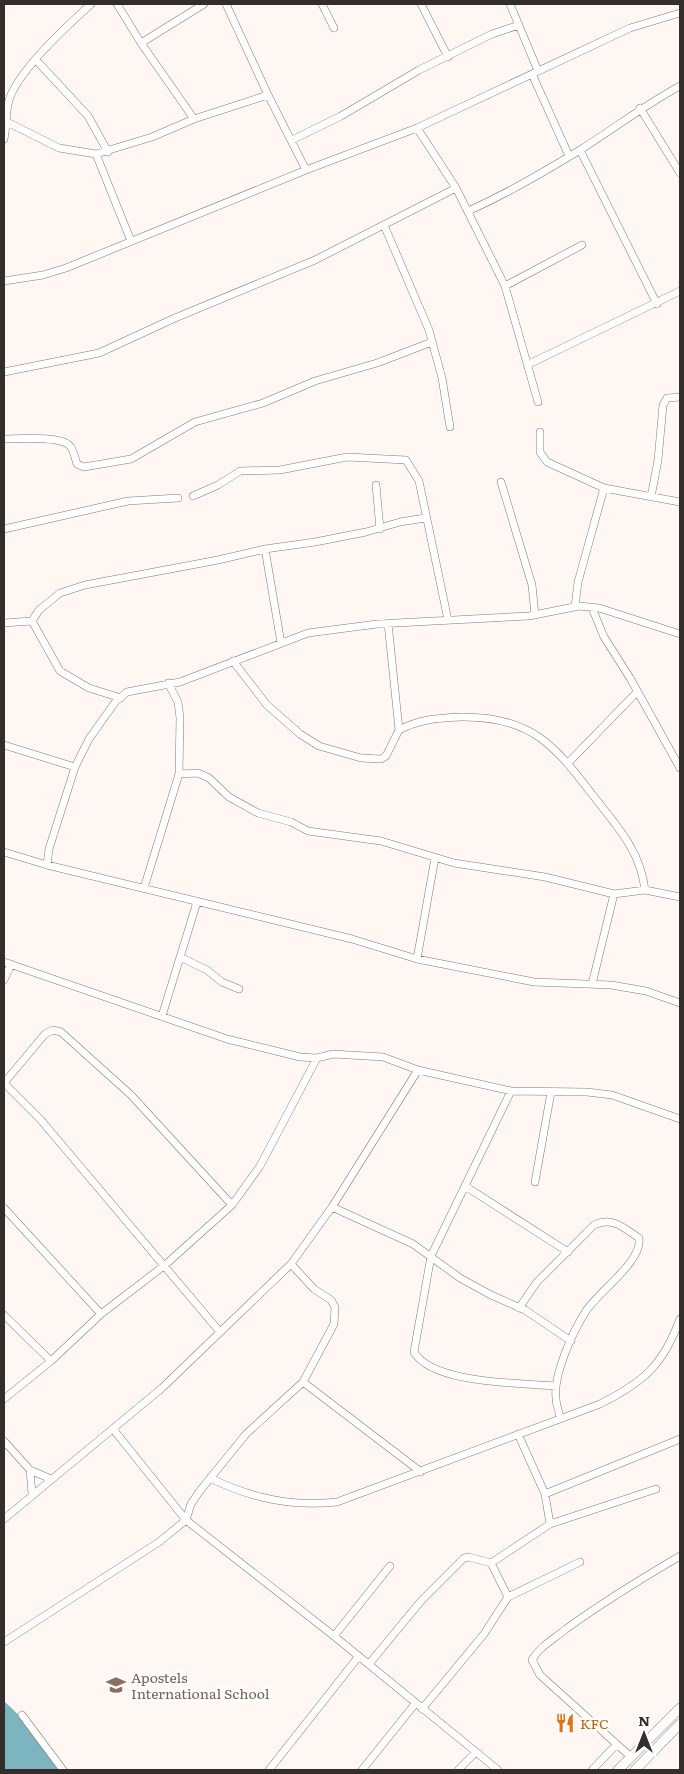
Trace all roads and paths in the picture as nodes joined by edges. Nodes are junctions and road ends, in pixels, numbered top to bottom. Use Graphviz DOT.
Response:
graph roads {
  1 [pos="91,4"];
  2 [pos="117,4"];
  3 [pos="204,4"];
  4 [pos="226,4"];
  5 [pos="322,4"];
  6 [pos="421,4"];
  7 [pos="511,4"];
  8 [pos="680,13"];
  9 [pos="519,24"];
  10 [pos="334,28"];
  11 [pos="140,43"];
  12 [pos="448,57"];
  13 [pos="36,60"];
  14 [pos="535,72"];
  15 [pos="680,86"];
  16 [pos="268,95"];
  17 [pos="640,108"];
  18 [pos="194,120"];
  19 [pos="5,121"];
  20 [pos="417,128"];
  21 [pos="4,139"];
  22 [pos="292,140"];
  23 [pos="580,150"];
  24 [pos="108,152"];
  25 [pos="96,154"];
  26 [pos="569,156"];
  27 [pos="306,170"];
  28 [pos="680,173"];
  29 [pos="456,188"];
  30 [pos="468,211"];
  31 [pos="384,225"];
  32 [pos="130,241"];
  33 [pos="582,245"];
  34 [pos="4,281"];
  35 [pos="505,286"];
  36 [pos="680,291"];
  37 [pos="657,304"];
  38 [pos="432,342"];
  39 [pos="527,365"];
  40 [pos="4,372"];
  41 [pos="680,397"];
  42 [pos="538,402"];
  43 [pos="450,427"];
  44 [pos="540,432"];
  45 [pos="4,439"];
  46 [pos="501,482"];
  47 [pos="376,485"];
  48 [pos="604,488"];
  49 [pos="193,496"];
  50 [pos="651,497"];
  51 [pos="178,498"];
  52 [pos="680,502"];
  53 [pos="425,518"];
  54 [pos="380,528"];
  55 [pos="4,529"];
  56 [pos="265,549"];
  57 [pos="575,607"];
  58 [pos="592,608"];
  59 [pos="535,615"];
  60 [pos="448,620"];
  61 [pos="32,621"];
  62 [pos="388,623"];
  63 [pos="4,624"];
  64 [pos="680,634"];
  65 [pos="282,643"];
  66 [pos="233,661"];
  67 [pos="168,683"];
  68 [pos="637,692"];
  69 [pos="121,698"];
  70 [pos="398,730"];
  71 [pos="4,745"];
  72 [pos="568,763"];
  73 [pos="75,767"];
  74 [pos="680,768"];
  75 [pos="179,774"];
  76 [pos="4,852"];
  77 [pos="435,858"];
  78 [pos="47,865"];
  79 [pos="144,888"];
  80 [pos="645,890"];
  81 [pos="614,894"];
  82 [pos="680,897"];
  83 [pos="197,902"];
  84 [pos="180,957"];
  85 [pos="417,959"];
  86 [pos="8,963"];
  87 [pos="4,980"];
  88 [pos="592,984"];
  89 [pos="240,988"];
  90 [pos="680,1002"];
  91 [pos="162,1016"];
  92 [pos="317,1058"];
  93 [pos="418,1070"];
  94 [pos="4,1083"];
  95 [pos="10,1092"];
  96 [pos="511,1092"];
  97 [pos="551,1092"];
  98 [pos="4,1097"];
  99 [pos="680,1119"];
  100 [pos="535,1182"];
  101 [pos="465,1186"];
  102 [pos="232,1205"];
  103 [pos="332,1207"];
  104 [pos="4,1208"];
  105 [pos="568,1252"];
  106 [pos="431,1256"];
  107 [pos="291,1264"];
  108 [pos="165,1265"];
  109 [pos="519,1308"];
  110 [pos="101,1314"];
  111 [pos="4,1316"];
  112 [pos="680,1323"];
  113 [pos="220,1332"];
  114 [pos="571,1341"];
  115 [pos="51,1361"];
  116 [pos="303,1382"];
  117 [pos="556,1386"];
  118 [pos="4,1399"];
  119 [pos="560,1417"];
  120 [pos="113,1429"];
  121 [pos="518,1434"];
  122 [pos="680,1439"];
  123 [pos="4,1441"];
  124 [pos="30,1470"];
  125 [pos="421,1472"];
  126 [pos="210,1478"];
  127 [pos="51,1479"];
  128 [pos="656,1489"];
  129 [pos="32,1494"];
  130 [pos="545,1494"];
  131 [pos="4,1520"];
  132 [pos="186,1520"];
  133 [pos="550,1524"];
  134 [pos="680,1556"];
  135 [pos="580,1562"];
  136 [pos="491,1563"];
  137 [pos="390,1566"];
  138 [pos="508,1597"];
  139 [pos="334,1636"];
  140 [pos="4,1642"];
  141 [pos="359,1656"];
  142 [pos="369,1664"];
  143 [pos="415,1704"];
  144 [pos="680,1708"];
  145 [pos="422,1709"];
  146 [pos="22,1715"];
  147 [pos="680,1724"];
  148 [pos="616,1745"];
  149 [pos="475,1752"];
  150 [pos="631,1757"];
  151 [pos="640,1769"];
  152 [pos="63,1770"];
  153 [pos="269,1770"];
  154 [pos="362,1770"];
  155 [pos="458,1770"];
  156 [pos="498,1770"];
  157 [pos="592,1770"];
  158 [pos="618,1770"];
  1 -- 13 [label="street"];
  2 -- 11 [label="street"];
  3 -- 11 [label="street"];
  4 -- 16 [label="street"];
  5 -- 10 [label="street"];
  6 -- 12 [label="street"];
  7 -- 9 [label="street"];
  8 -- 14 [label="street"];
  9 -- 12 [label="street"];
  9 -- 14 [label="street"];
  11 -- 18 [label="street"];
  12 -- 22 [label="street"];
  13 -- 19 [label="street"];
  13 -- 24 [label="street"];
  14 -- 20 [label="street"];
  14 -- 26 [label="street"];
  15 -- 17 [label="street"];
  16 -- 18 [label="street"];
  16 -- 22 [label="street"];
  17 -- 23 [label="street"];
  17 -- 28 [label="street"];
  18 -- 24 [label="street"];
  19 -- 21 [label="street"];
  19 -- 25 [label="street"];
  20 -- 27 [label="street"];
  20 -- 29 [label="street"];
  22 -- 27 [label="street"];
  23 -- 26 [label="street"];
  23 -- 37 [label="street"];
  24 -- 25 [label="street"];
  25 -- 32 [label="street"];
  26 -- 30 [label="street"];
  27 -- 32 [label="street"];
  29 -- 30 [label="street"];
  29 -- 31 [label="street"];
  30 -- 35 [label="street"];
  31 -- 38 [label="street"];
  31 -- 40 [label="street"];
  32 -- 34 [label="street"];
  33 -- 35 [label="street"];
  35 -- 39 [label="street"];
  36 -- 37 [label="street"];
  37 -- 39 [label="street"];
  38 -- 43 [label="street"];
  38 -- 45 [label="street"];
  39 -- 42 [label="street"];
  41 -- 50 [label="street"];
  44 -- 48 [label="street"];
  46 -- 59 [label="street"];
  47 -- 54 [label="street"];
  48 -- 50 [label="street"];
  48 -- 57 [label="street"];
  49 -- 53 [label="street"];
  50 -- 52 [label="street"];
  51 -- 55 [label="street"];
  53 -- 54 [label="street"];
  53 -- 60 [label="street"];
  54 -- 56 [label="street"];
  56 -- 61 [label="street"];
  56 -- 65 [label="street"];
  57 -- 58 [label="street"];
  57 -- 59 [label="street"];
  58 -- 64 [label="street"];
  58 -- 68 [label="street"];
  59 -- 60 [label="street"];
  60 -- 62 [label="street"];
  61 -- 63 [label="street"];
  61 -- 69 [label="street"];
  62 -- 65 [label="street"];
  62 -- 70 [label="street"];
  65 -- 66 [label="street"];
  66 -- 67 [label="street"];
  66 -- 70 [label="street"];
  67 -- 69 [label="street"];
  67 -- 75 [label="street"];
  68 -- 72 [label="street"];
  68 -- 74 [label="street"];
  69 -- 73 [label="street"];
  70 -- 72 [label="street"];
  71 -- 73 [label="street"];
  72 -- 80 [label="street"];
  73 -- 78 [label="street"];
  75 -- 77 [label="street"];
  75 -- 79 [label="street"];
  76 -- 78 [label="street"];
  77 -- 81 [label="street"];
  77 -- 85 [label="street"];
  78 -- 79 [label="street"];
  79 -- 83 [label="street"];
  80 -- 81 [label="street"];
  80 -- 82 [label="street"];
  81 -- 88 [label="street"];
  83 -- 84 [label="street"];
  83 -- 85 [label="street"];
  84 -- 89 [label="street"];
  84 -- 91 [label="street"];
  85 -- 88 [label="street"];
  86 -- 87 [label="street"];
  86 -- 91 [label="street"];
  88 -- 90 [label="street"];
  91 -- 92 [label="street"];
  92 -- 93 [label="street"];
  92 -- 102 [label="street"];
  93 -- 96 [label="street"];
  93 -- 103 [label="street"];
  94 -- 95 [label="street"];
  94 -- 102 [label="street"];
  95 -- 98 [label="street"];
  95 -- 108 [label="street"];
  96 -- 97 [label="street"];
  96 -- 101 [label="street"];
  97 -- 99 [label="street"];
  97 -- 100 [label="street"];
  101 -- 105 [label="street"];
  101 -- 106 [label="street"];
  102 -- 108 [label="street"];
  103 -- 106 [label="street"];
  103 -- 107 [label="street"];
  104 -- 110 [label="street"];
  105 -- 109 [label="street"];
  105 -- 114 [label="street"];
  106 -- 109 [label="street"];
  106 -- 117 [label="street"];
  107 -- 113 [label="street"];
  107 -- 116 [label="street"];
  108 -- 110 [label="street"];
  108 -- 113 [label="street"];
  109 -- 114 [label="street"];
  110 -- 115 [label="street"];
  111 -- 115 [label="street"];
  112 -- 119 [label="street"];
  113 -- 120 [label="street"];
  114 -- 117 [label="street"];
  115 -- 118 [label="street"];
  116 -- 125 [label="street"];
  116 -- 126 [label="street"];
  117 -- 119 [label="street"];
  119 -- 121 [label="street"];
  120 -- 127 [label="street"];
  120 -- 132 [label="street"];
  121 -- 125 [label="street"];
  121 -- 130 [label="street"];
  122 -- 130 [label="street"];
  123 -- 124 [label="street"];
  124 -- 127 [label="street"];
  124 -- 129 [label="street"];
  125 -- 126 [label="street"];
  126 -- 132 [label="street"];
  127 -- 129 [label="street"];
  128 -- 133 [label="street"];
  129 -- 131 [label="street"];
  130 -- 133 [label="street"];
  132 -- 139 [label="street"];
  132 -- 140 [label="street"];
  133 -- 136 [label="street"];
  134 -- 148 [label="street"];
  135 -- 138 [label="street"];
  136 -- 138 [label="street"];
  136 -- 142 [label="street"];
  137 -- 139 [label="street"];
  138 -- 145 [label="street"];
  139 -- 141 [label="street"];
  141 -- 142 [label="street"];
  141 -- 153 [label="street"];
  142 -- 143 [label="street"];
  143 -- 145 [label="street"];
  143 -- 154 [label="street"];
  144 -- 150 [label="street"];
  145 -- 149 [label="street"];
  146 -- 152 [label="street"];
  147 -- 151 [label="street"];
  148 -- 150 [label="street"];
  148 -- 157 [label="street"];
  149 -- 155 [label="street"];
  149 -- 156 [label="street"];
  150 -- 158 [label="street"];
}
